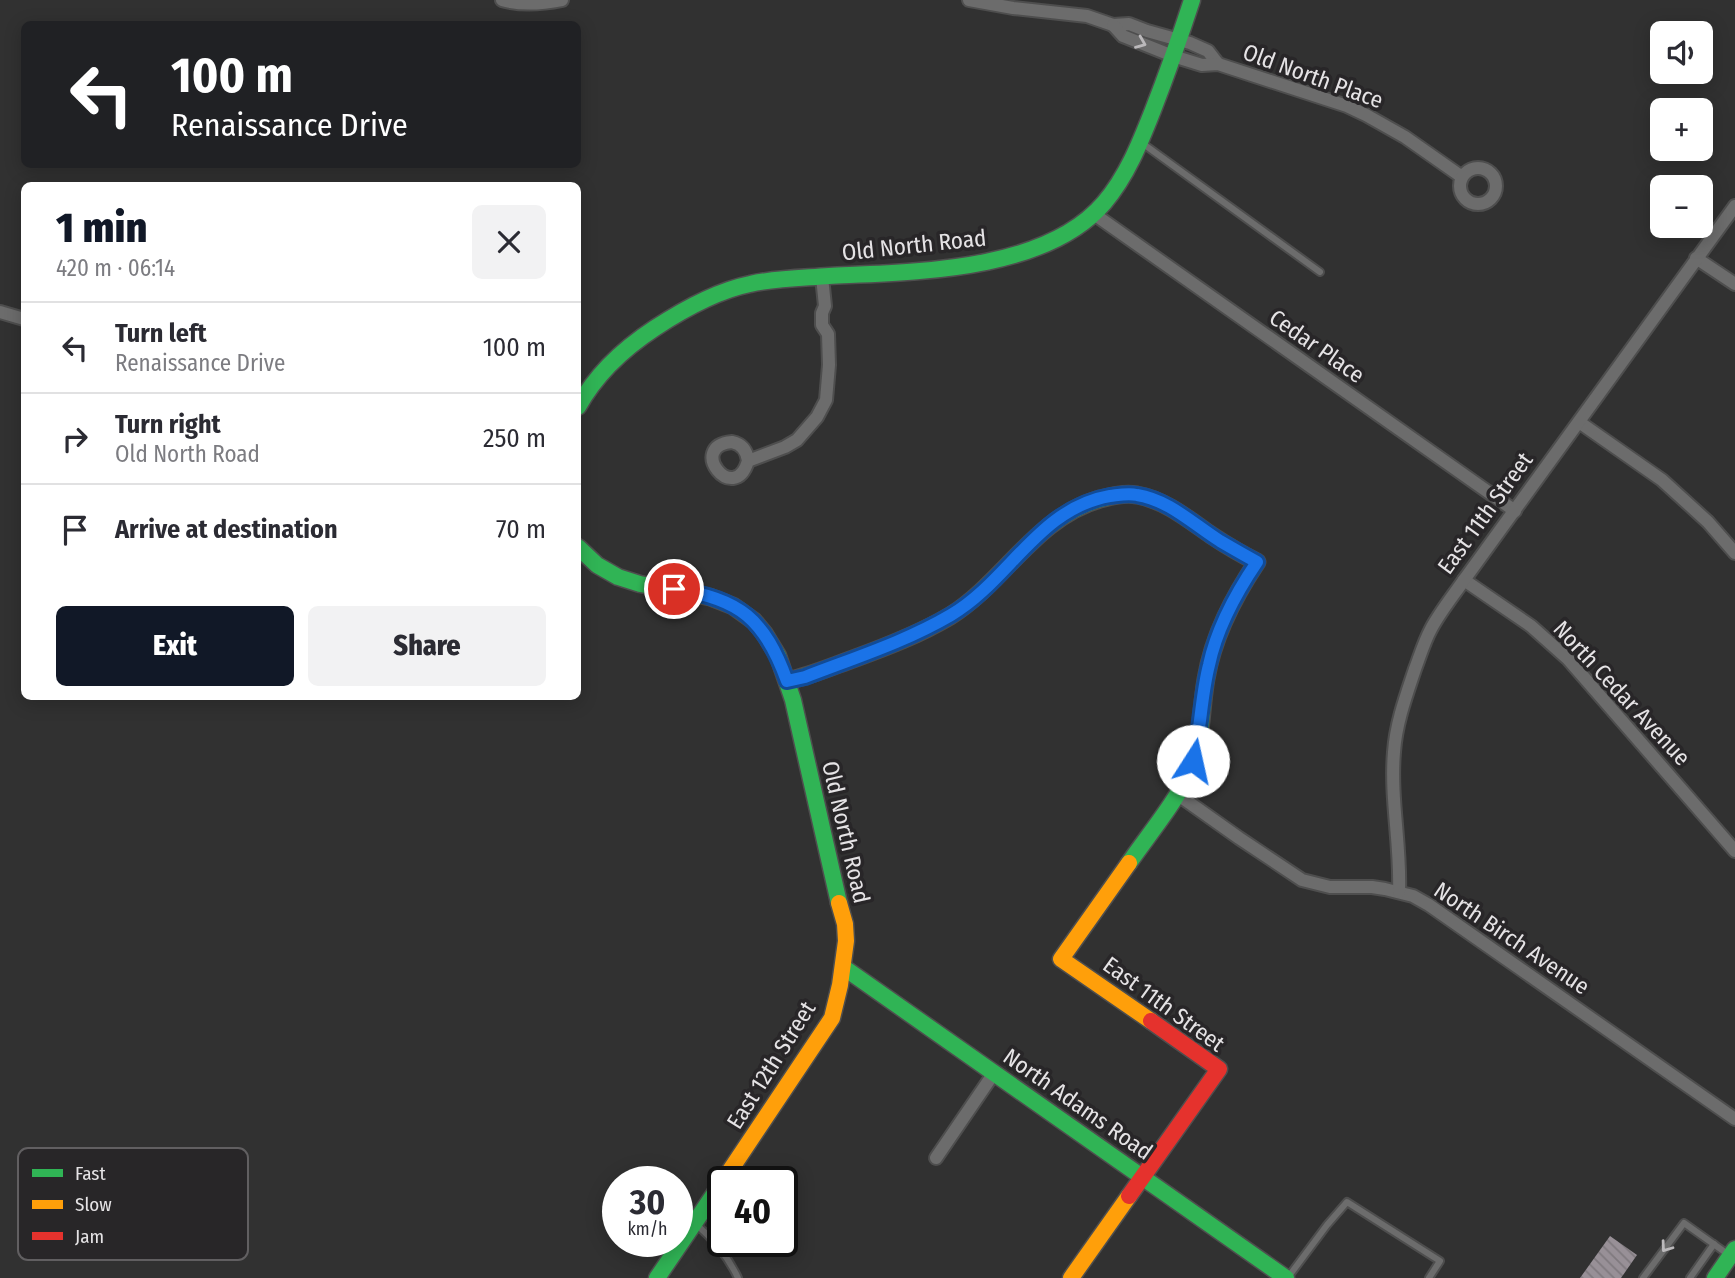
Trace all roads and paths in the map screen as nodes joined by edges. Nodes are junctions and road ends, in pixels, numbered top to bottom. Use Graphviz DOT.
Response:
graph roads {
  1 [pos="502,0"];
  2 [pos="562,0"];
  3 [pos="969,0"];
  4 [pos="1192,0"];
  5 [pos="1113,25"];
  6 [pos="1179,40"];
  7 [pos="1173,56"];
  8 [pos="1218,64"];
  9 [pos="1140,142"];
  10 [pos="1462,177"];
  11 [pos="1735,206"];
  12 [pos="1094,214"];
  13 [pos="1696,258"];
  14 [pos="1320,272"];
  15 [pos="822,277"];
  16 [pos="1735,284"];
  17 [pos="0,312"];
  18 [pos="21,318"];
  19 [pos="581,402"];
  20 [pos="1579,422"];
  21 [pos="748,461"];
  22 [pos="1515,511"];
  23 [pos="581,550"];
  24 [pos="1735,554"];
  25 [pos="1464,580"];
  26 [pos="787,681"];
  27 [pos="1177,794"];
  28 [pos="1735,851"];
  29 [pos="1399,892"];
  30 [pos="843,967"];
  31 [pos="994,1073"];
  32 [pos="1735,1119"];
  33 [pos="936,1158"];
  34 [pos="733,1166"];
  35 [pos="1142,1177"];
  36 [pos="707,1204"];
  37 [pos="694,1223"];
  38 [pos="1714,1244"];
  39 [pos="1733,1252"];
  40 [pos="657,1278"];
  41 [pos="738,1278"];
  42 [pos="1070,1278"];
  43 [pos="1287,1278"];
  44 [pos="1429,1278"];
  45 [pos="1643,1278"];
  46 [pos="1690,1278"];
  47 [pos="1714,1278"];
  1 -- 2 [label="street"];
  3 -- 5 [label="street"];
  4 -- 6 [label="street, Old North Road"];
  5 -- 6 [label="street, Old North Place"];
  5 -- 7 [label="street, Old North Place, one-way"];
  6 -- 7 [label="street, Old North Road"];
  6 -- 8 [label="street, Old North Place"];
  7 -- 8 [label="street, Old North Place"];
  7 -- 9 [label="street, Old North Road"];
  8 -- 10 [label="street, Old North Place"];
  9 -- 12 [label="street, Old North Road"];
  9 -- 14 [label="lane"];
  11 -- 13 [label="street, East 11th Street"];
  12 -- 15 [label="street, Old North Road"];
  12 -- 22 [label="street, Cedar Place"];
  13 -- 16 [label="street"];
  13 -- 20 [label="street, East 11th Street"];
  15 -- 19 [label="street, Old North Road"];
  15 -- 21 [label="street"];
  17 -- 18 [label="street"];
  20 -- 22 [label="street, East 11th Street"];
  20 -- 24 [label="street"];
  22 -- 25 [label="street, East 11th Street"];
  23 -- 26 [label="street, Old North Road"];
  25 -- 28 [label="street, North Cedar Avenue"];
  25 -- 29 [label="street, East 11th Street"];
  26 -- 27 [label="street"];
  26 -- 30 [label="street, Old North Road"];
  27 -- 29 [label="street, North Birch Avenue"];
  27 -- 35 [label="street, East 11th Street"];
  29 -- 32 [label="street, North Birch Avenue"];
  30 -- 31 [label="street, North Adams Road"];
  30 -- 34 [label="street, East 12th Street"];
  31 -- 33 [label="street"];
  31 -- 35 [label="street, North Adams Road"];
  35 -- 42 [label="street, East 11th Street"];
  35 -- 43 [label="street, North Adams Road"];
  36 -- 37 [label="street, East 12th Street"];
  37 -- 40 [label="street, East 12th Street"];
  37 -- 41 [label="lane"];
  38 -- 39 [label="lane"];
  38 -- 45 [label="lane, one-way"];
  38 -- 46 [label="lane"];
  39 -- 47 [label="street"];
  43 -- 44 [label="lane"];
}
